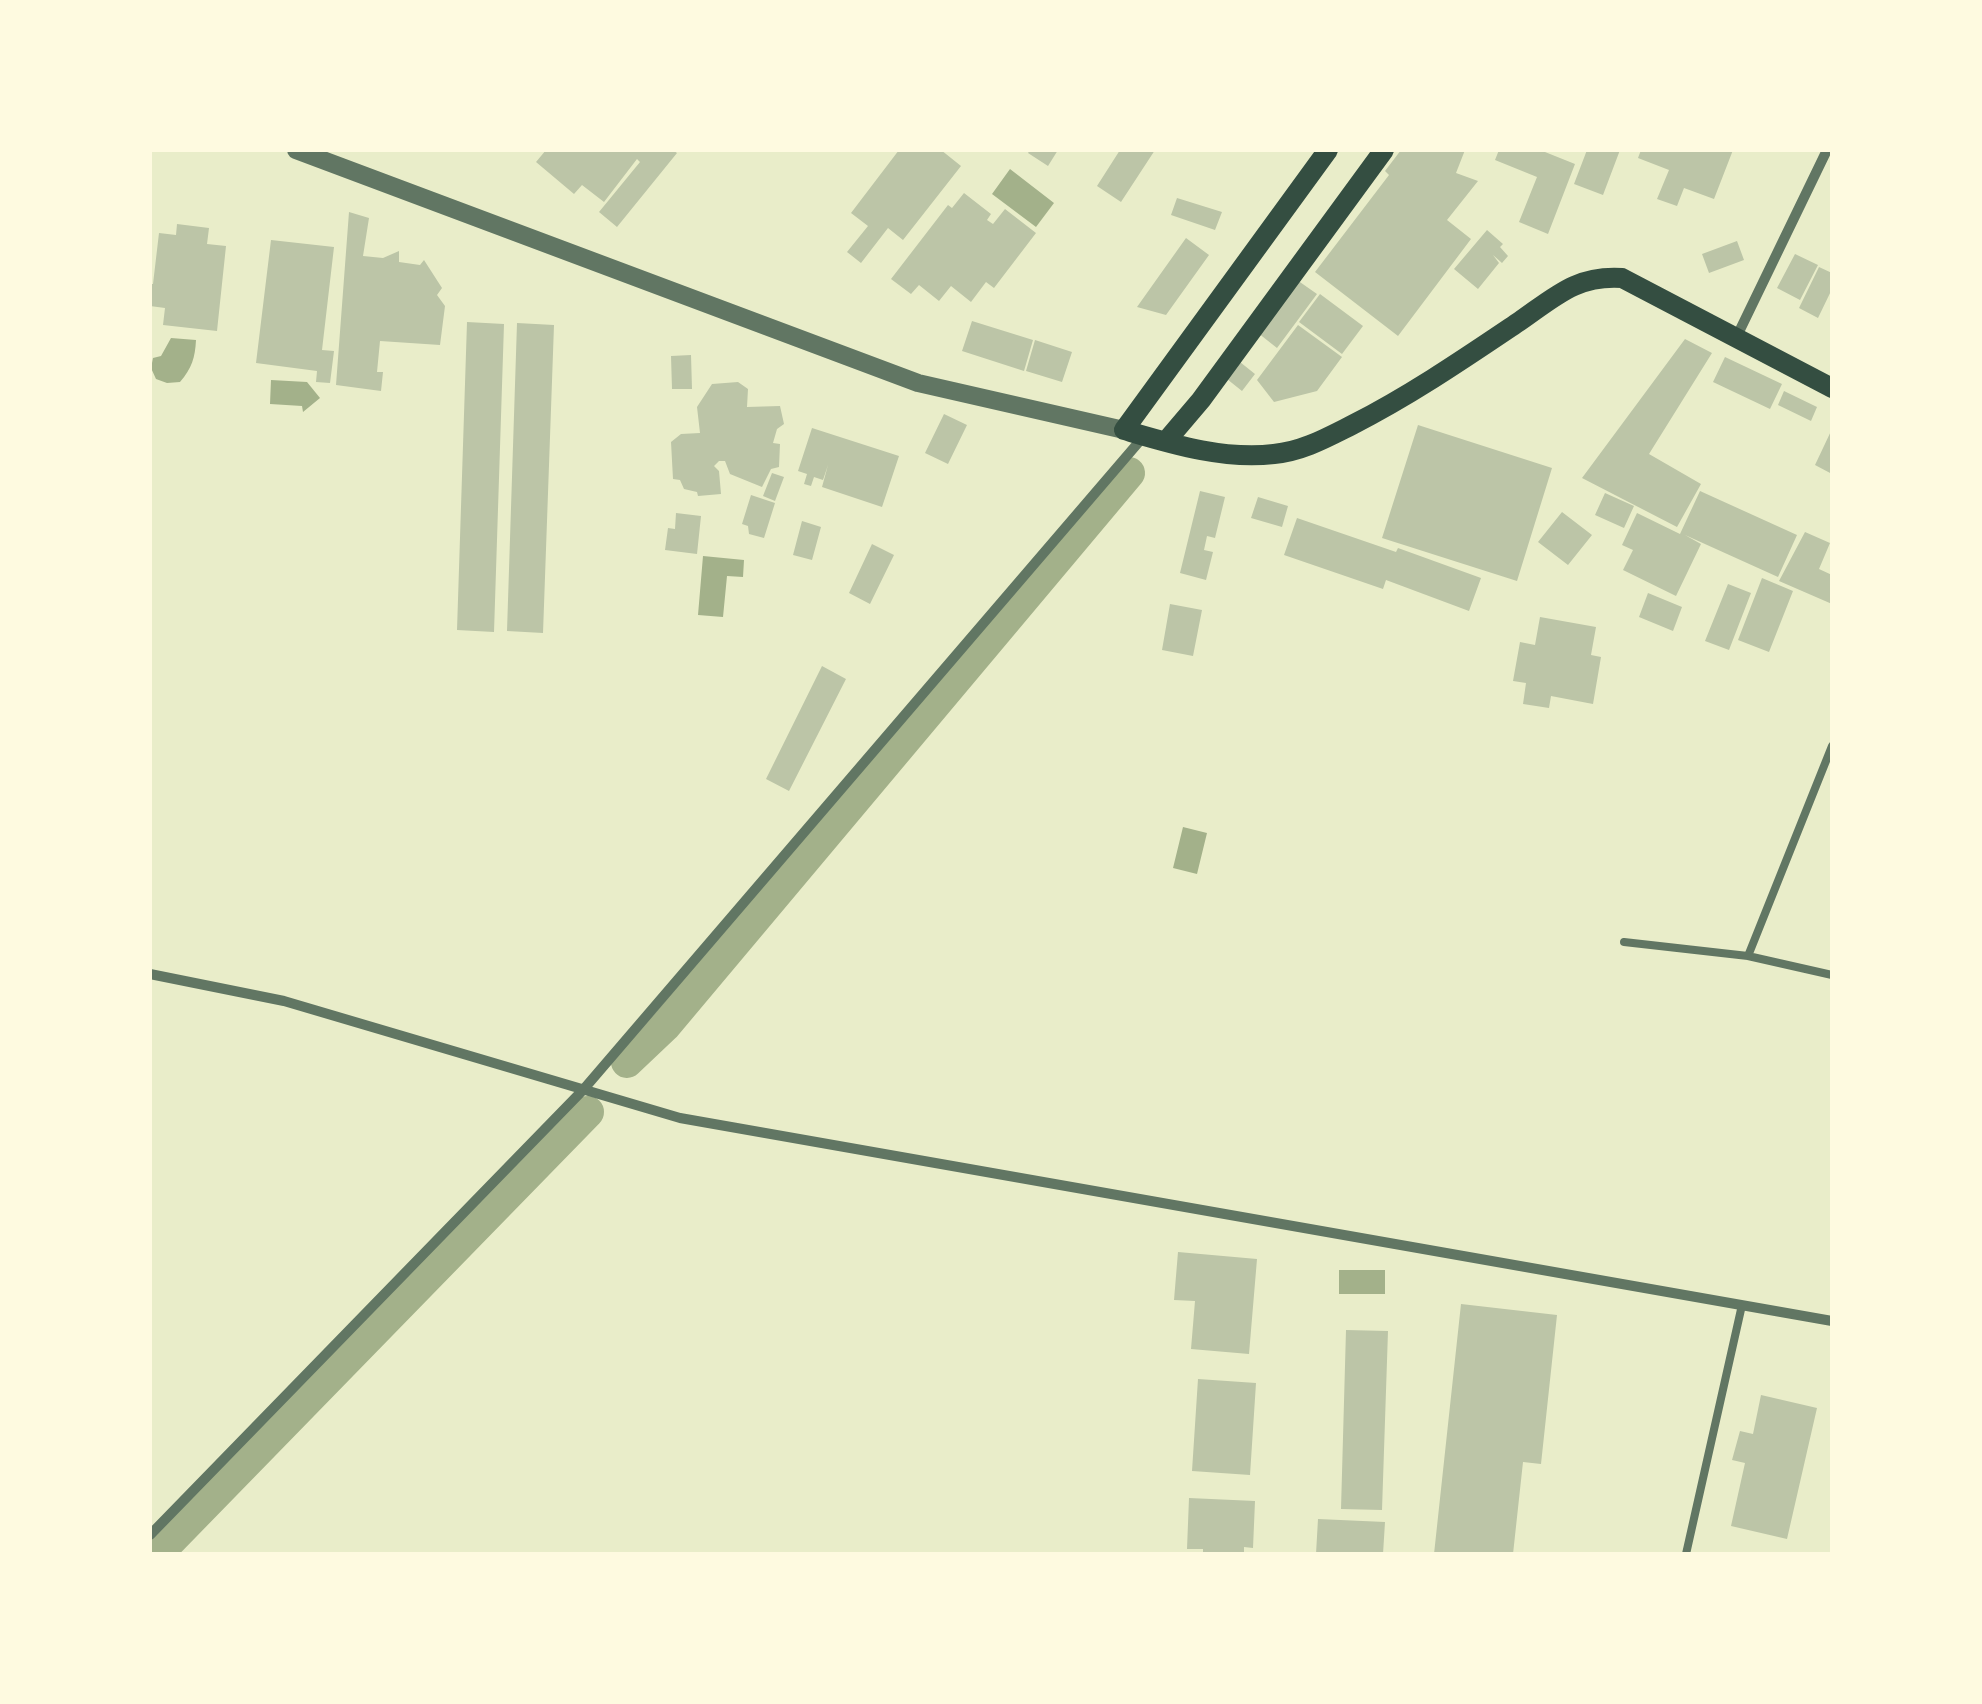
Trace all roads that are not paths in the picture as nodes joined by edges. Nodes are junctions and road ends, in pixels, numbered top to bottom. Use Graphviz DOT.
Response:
graph roads {
  1 [pos="296,150"];
  2 [pos="1328,150"];
  3 [pos="1384,150"];
  4 [pos="1827,150"];
  5 [pos="1737,336"];
  6 [pos="1832,388"];
  7 [pos="1134,433"];
  8 [pos="1167,440"];
  9 [pos="1832,746"];
  10 [pos="1624,942"];
  11 [pos="1748,956"];
  12 [pos="150,974"];
  13 [pos="1832,975"];
  14 [pos="584,1090"];
  15 [pos="1742,1306"];
  16 [pos="1832,1321"];
  17 [pos="150,1535"];
  18 [pos="1686,1554"];
  1 -- 7 [label="street"];
  2 -- 7 [label="main road"];
  3 -- 8 [label="main road"];
  4 -- 5 [label="street"];
  5 -- 6 [label="main road"];
  5 -- 8 [label="main road"];
  7 -- 8 [label="main road"];
  7 -- 14 [label="street"];
  9 -- 11 [label="lane"];
  10 -- 11 [label="lane"];
  11 -- 13 [label="lane"];
  12 -- 14 [label="street"];
  14 -- 15 [label="street"];
  14 -- 17 [label="street"];
  15 -- 16 [label="street"];
  15 -- 18 [label="lane"];
}
